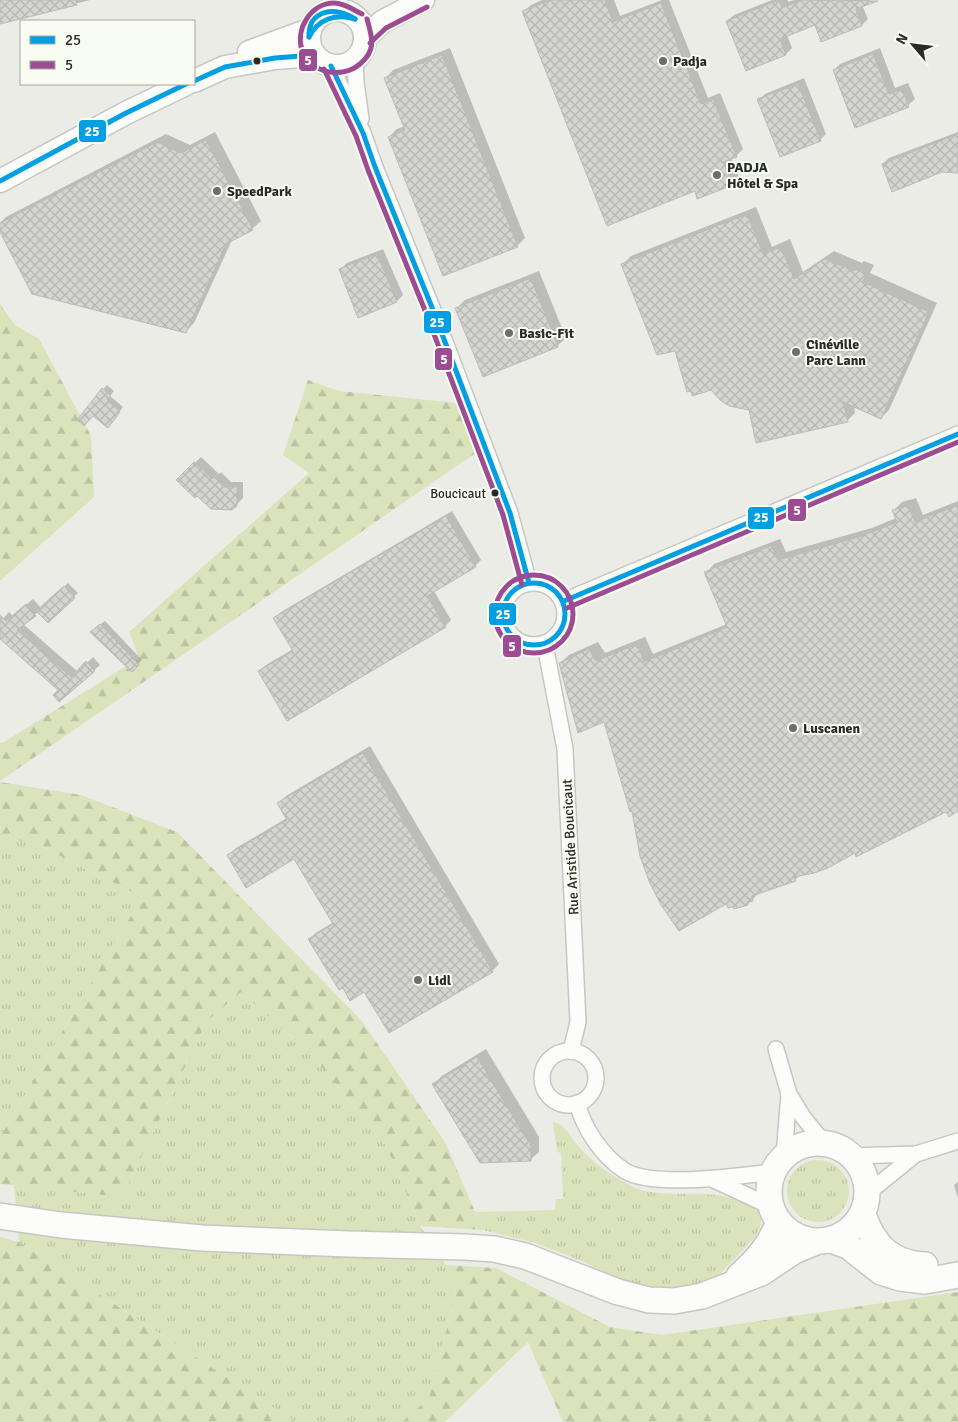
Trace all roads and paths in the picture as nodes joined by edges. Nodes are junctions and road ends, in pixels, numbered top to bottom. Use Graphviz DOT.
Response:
graph roads {
  1 [pos="393,0"];
  2 [pos="423,0"];
  3 [pos="353,14"];
  4 [pos="309,30"];
  5 [pos="365,38"];
  6 [pos="355,60"];
  7 [pos="322,61"];
  8 [pos="195,73"];
  9 [pos="195,80"];
  10 [pos="177,87"];
  11 [pos="362,133"];
  12 [pos="0,181"];
  13 [pos="958,434"];
  14 [pos="529,583"];
  15 [pos="564,601"];
  16 [pos="545,644"];
  17 [pos="776,1049"];
  18 [pos="571,1051"];
  19 [pos="789,1094"];
  20 [pos="577,1104"];
  21 [pos="958,1141"];
  22 [pos="824,1143"];
  23 [pos="916,1154"];
  24 [pos="852,1156"];
  25 [pos="779,1164"];
  26 [pos="712,1179"];
  27 [pos="865,1204"];
  28 [pos="775,1214"];
  29 [pos="0,1216"];
  30 [pos="824,1241"];
  31 [pos="958,1259"];
  32 [pos="958,1275"];
  33 [pos="732,1283"];
  1 -- 3 [label="main road"];
  2 -- 5 [label="main road"];
  3 -- 4 [label="main road"];
  3 -- 5 [label="main road"];
  4 -- 7 [label="main road"];
  4 -- 8 [label="main road"];
  5 -- 6 [label="main road"];
  6 -- 7 [label="main road"];
  6 -- 11 [label="street"];
  7 -- 9 [label="main road"];
  7 -- 11 [label="street"];
  10 -- 12 [label="main road"];
  11 -- 14 [label="street"];
  13 -- 15 [label="street"];
  14 -- 15 [label="street"];
  14 -- 16 [label="street"];
  15 -- 16 [label="street"];
  16 -- 18 [label="street, Rue Aristide Boucicaut"];
  17 -- 19 [label="street"];
  18 -- 20 [label="street"];
  18 -- 20 [label="street"];
  19 -- 22 [label="street"];
  19 -- 25 [label="street"];
  20 -- 26 [label="street"];
  21 -- 23 [label="street"];
  22 -- 24 [label="main road"];
  22 -- 25 [label="main road"];
  23 -- 24 [label="street"];
  23 -- 27 [label="street"];
  24 -- 27 [label="main road"];
  25 -- 26 [label="street"];
  25 -- 28 [label="main road"];
  26 -- 28 [label="street"];
  27 -- 30 [label="main road"];
  27 -- 31 [label="main road"];
  28 -- 30 [label="main road"];
  28 -- 33 [label="main road"];
  29 -- 33 [label="main road"];
  30 -- 32 [label="main road"];
  30 -- 33 [label="main road"];
}
